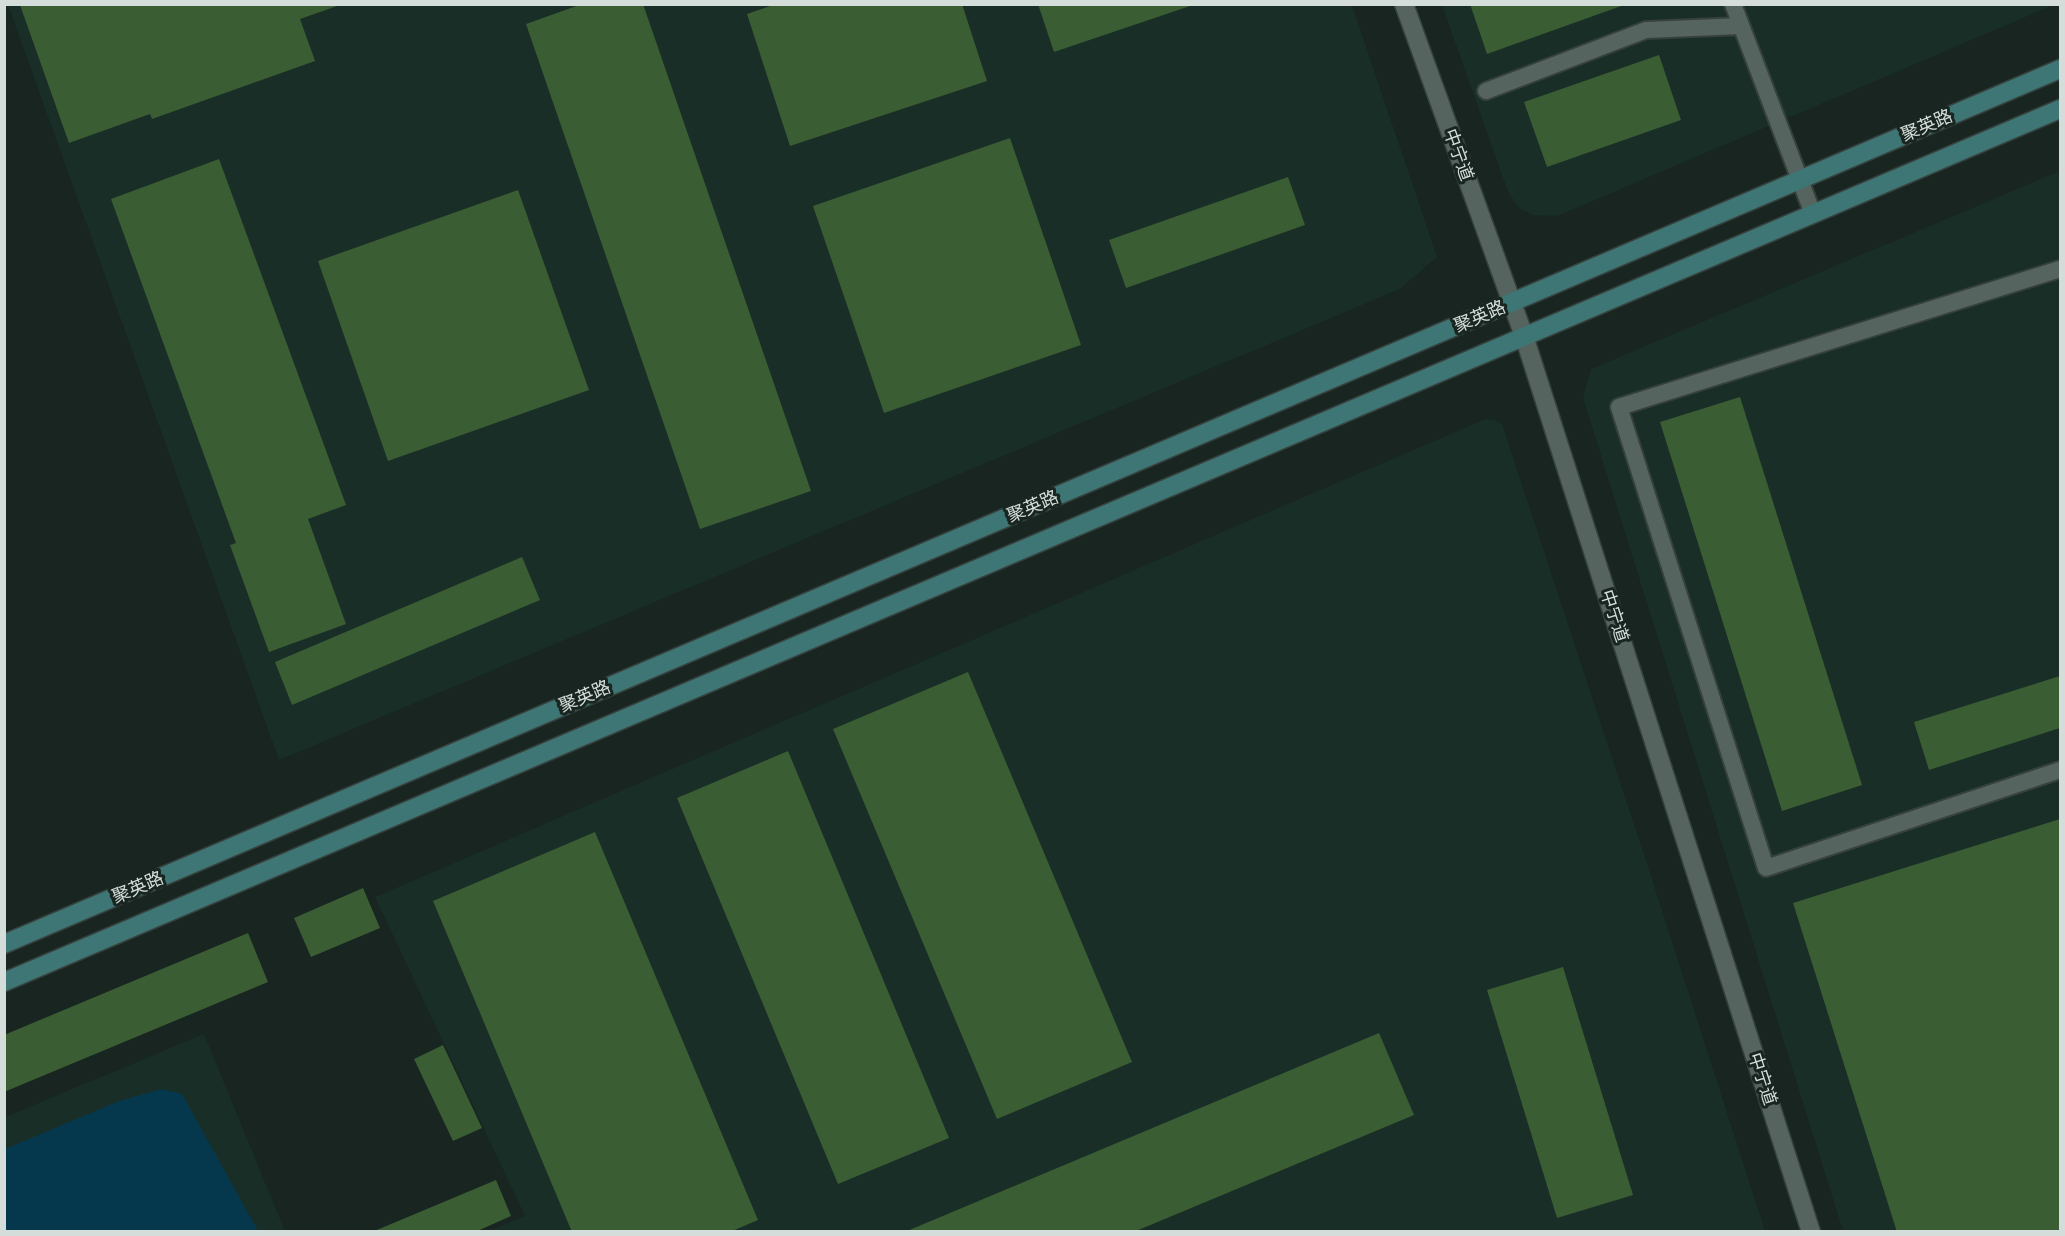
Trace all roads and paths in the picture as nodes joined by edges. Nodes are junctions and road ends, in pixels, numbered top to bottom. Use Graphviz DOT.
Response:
graph roads {
  1 [pos="1404,4"];
  2 [pos="1733,4"];
  3 [pos="1741,26"];
  4 [pos="2061,69"];
  5 [pos="1486,91"];
  6 [pos="2061,109"];
  7 [pos="1800,181"];
  8 [pos="1813,214"];
  9 [pos="2061,269"];
  10 [pos="1512,303"];
  11 [pos="1524,336"];
  12 [pos="2061,770"];
  13 [pos="4,944"];
  14 [pos="4,981"];
  15 [pos="1811,1232"];
  1 -- 10 [label="street, 中宁道"];
  2 -- 3 [label="lane"];
  3 -- 5 [label="lane"];
  3 -- 7 [label="lane"];
  4 -- 7 [label="main road, 聚英路"];
  6 -- 8 [label="main road, 聚英路"];
  7 -- 8 [label="lane"];
  7 -- 10 [label="main road, 聚英路"];
  8 -- 11 [label="main road, 聚英路"];
  9 -- 12 [label="lane"];
  10 -- 11 [label="street, 中宁道"];
  10 -- 13 [label="main road, 聚英路"];
  11 -- 14 [label="main road, 聚英路"];
  11 -- 15 [label="street, 中宁道"];
}
